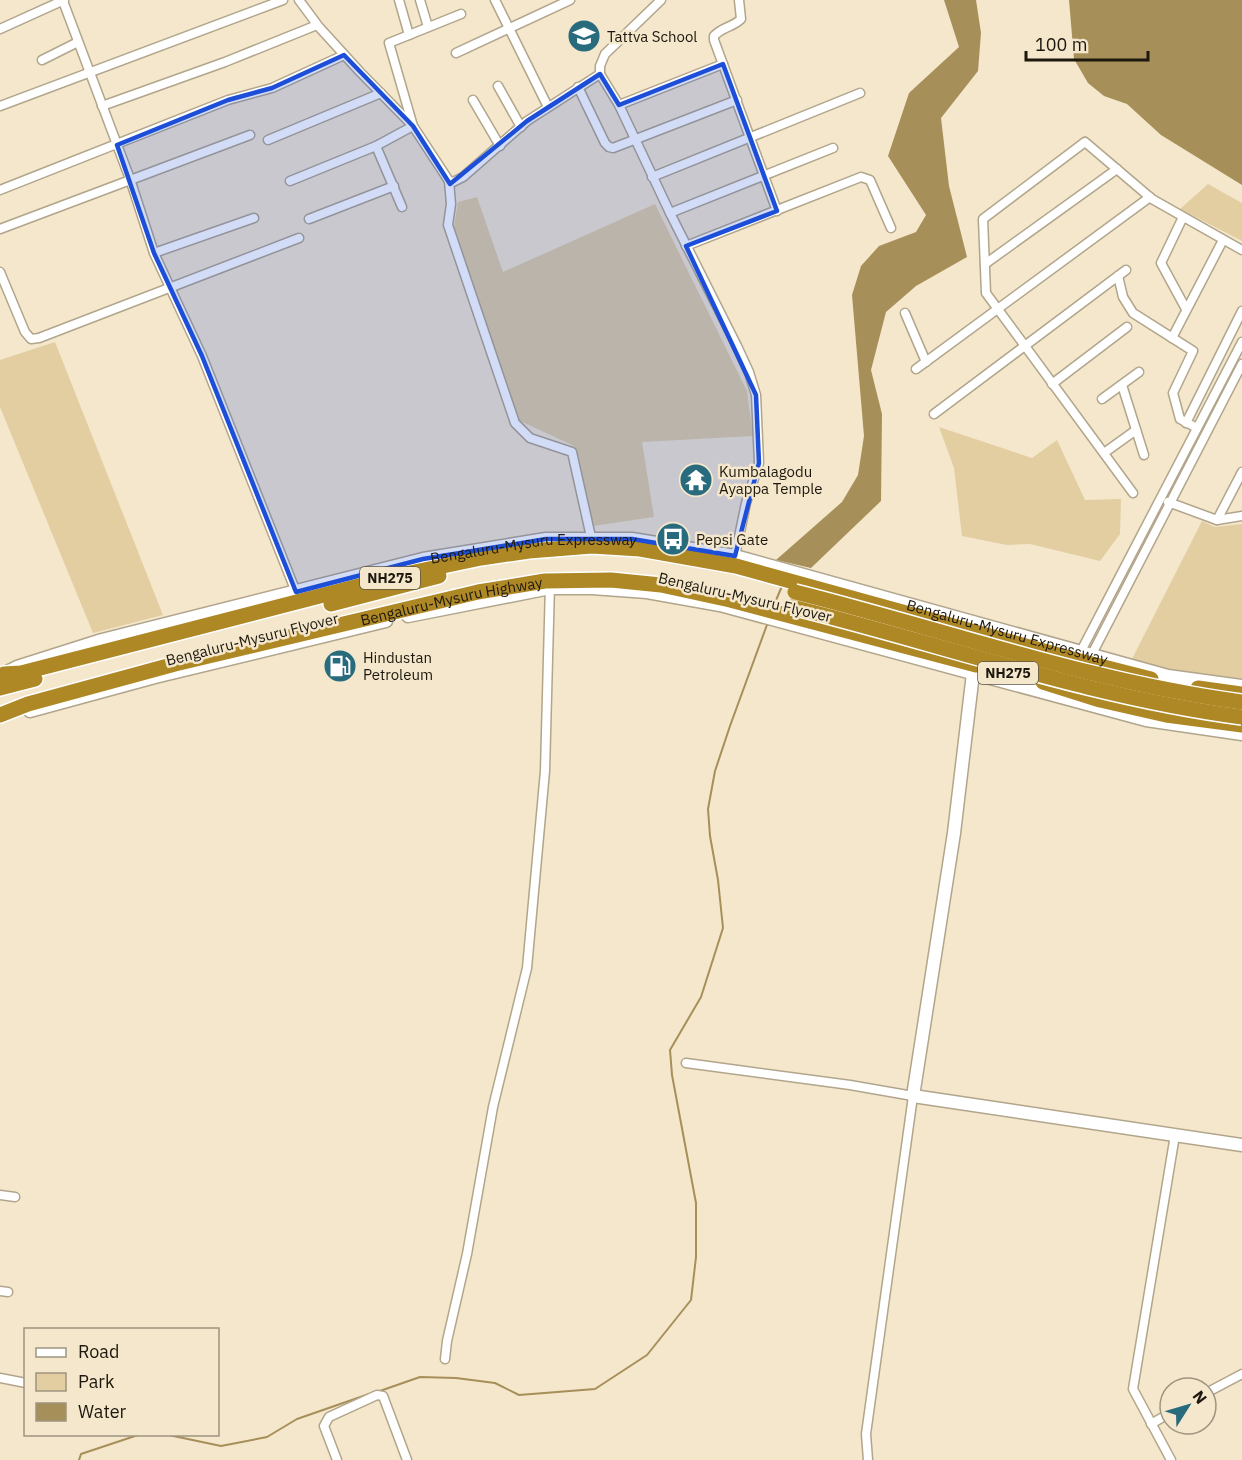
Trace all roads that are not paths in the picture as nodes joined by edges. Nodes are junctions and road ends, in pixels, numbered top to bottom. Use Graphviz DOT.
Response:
graph roads {
  1 [pos="63,0"];
  2 [pos="282,0"];
  3 [pos="299,0"];
  4 [pos="399,0"];
  5 [pos="420,0"];
  6 [pos="495,0"];
  7 [pos="570,0"];
  8 [pos="662,0"];
  9 [pos="739,0"];
  10 [pos="461,14"];
  11 [pos="317,25"];
  12 [pos="428,27"];
  13 [pos="509,28"];
  14 [pos="0,29"];
  15 [pos="409,35"];
  16 [pos="78,42"];
  17 [pos="456,53"];
  18 [pos="345,55"];
  19 [pos="42,60"];
  20 [pos="723,64"];
  21 [pos="90,72"];
  22 [pos="600,74"];
  23 [pos="498,86"];
  24 [pos="578,87"];
  25 [pos="381,93"];
  26 [pos="860,93"];
  27 [pos="473,100"];
  28 [pos="737,100"];
  29 [pos="619,105"];
  30 [pos="0,106"];
  31 [pos="102,106"];
  32 [pos="548,107"];
  33 [pos="413,126"];
  34 [pos="521,127"];
  35 [pos="250,135"];
  36 [pos="750,137"];
  37 [pos="268,140"];
  38 [pos="635,140"];
  39 [pos="117,145"];
  40 [pos="376,146"];
  41 [pos="500,146"];
  42 [pos="833,147"];
  43 [pos="1116,169"];
  44 [pos="764,175"];
  45 [pos="652,177"];
  46 [pos="130,179"];
  47 [pos="290,181"];
  48 [pos="449,181"];
  49 [pos="394,186"];
  50 [pos="0,190"];
  51 [pos="1150,197"];
  52 [pos="402,207"];
  53 [pos="777,211"];
  54 [pos="670,213"];
  55 [pos="1183,217"];
  56 [pos="254,218"];
  57 [pos="309,219"];
  58 [pos="891,228"];
  59 [pos="0,229"];
  60 [pos="299,238"];
  61 [pos="1224,240"];
  62 [pos="686,246"];
  63 [pos="1242,250"];
  64 [pos="154,253"];
  65 [pos="985,264"];
  66 [pos="1126,270"];
  67 [pos="0,272"];
  68 [pos="1118,276"];
  69 [pos="170,289"];
  70 [pos="998,309"];
  71 [pos="1186,309"];
  72 [pos="1242,311"];
  73 [pos="905,313"];
  74 [pos="1127,327"];
  75 [pos="1172,338"];
  76 [pos="1242,342"];
  77 [pos="1024,346"];
  78 [pos="926,362"];
  79 [pos="1242,364"];
  80 [pos="916,369"];
  81 [pos="1139,372"];
  82 [pos="1052,384"];
  83 [pos="1122,385"];
  84 [pos="1102,399"];
  85 [pos="934,414"];
  86 [pos="1186,423"];
  87 [pos="1197,428"];
  88 [pos="1136,430"];
  89 [pos="1104,453"];
  90 [pos="1144,455"];
  91 [pos="1242,472"];
  92 [pos="1133,493"];
  93 [pos="1161,497"];
  94 [pos="1171,503"];
  95 [pos="1242,516"];
  96 [pos="1217,520"];
  97 [pos="591,537"];
  98 [pos="735,556"];
  99 [pos="788,579"];
  100 [pos="550,585"];
  101 [pos="296,592"];
  102 [pos="982,630"];
  103 [pos="1085,654"];
  104 [pos="973,669"];
  105 [pos="1,679"];
  106 [pos="1242,686"];
  107 [pos="1242,694"];
  108 [pos="1242,702"];
  109 [pos="0,703"];
  110 [pos="0,716"];
  111 [pos="1242,717"];
  112 [pos="1242,725"];
  113 [pos="1242,734"];
  114 [pos="686,1063"];
  115 [pos="913,1096"];
  116 [pos="1175,1135"];
  117 [pos="1242,1145"];
  118 [pos="0,1195"];
  119 [pos="15,1197"];
  120 [pos="446,1359"];
  121 [pos="1242,1374"];
  122 [pos="0,1378"];
  123 [pos="24,1383"];
  124 [pos="1218,1387"];
  125 [pos="1158,1420"];
  126 [pos="1151,1424"];
  127 [pos="337,1460"];
  128 [pos="407,1460"];
  129 [pos="868,1460"];
  130 [pos="1171,1460"];
  1 -- 14 [label="street"];
  1 -- 16 [label="street"];
  2 -- 21 [label="street"];
  3 -- 11 [label="street"];
  4 -- 15 [label="street"];
  5 -- 12 [label="street"];
  6 -- 13 [label="street"];
  7 -- 13 [label="street"];
  8 -- 22 [label="street"];
  9 -- 20 [label="street"];
  10 -- 12 [label="street"];
  11 -- 18 [label="street"];
  11 -- 31 [label="street"];
  12 -- 15 [label="street"];
  13 -- 17 [label="street"];
  13 -- 32 [label="street"];
  15 -- 33 [label="street"];
  16 -- 19 [label="street"];
  16 -- 21 [label="street"];
  18 -- 25 [label="street"];
  18 -- 39 [label="street"];
  20 -- 28 [label="street"];
  20 -- 29 [label="street"];
  21 -- 30 [label="street"];
  21 -- 31 [label="street"];
  22 -- 24 [label="street"];
  22 -- 29 [label="street"];
  23 -- 34 [label="street"];
  24 -- 32 [label="street"];
  24 -- 38 [label="street"];
  25 -- 33 [label="street"];
  25 -- 37 [label="street"];
  26 -- 36 [label="street"];
  27 -- 41 [label="street"];
  28 -- 36 [label="street"];
  28 -- 38 [label="street"];
  29 -- 38 [label="street"];
  31 -- 39 [label="street"];
  32 -- 34 [label="street"];
  33 -- 40 [label="street"];
  33 -- 48 [label="street"];
  34 -- 41 [label="street"];
  35 -- 46 [label="street"];
  36 -- 44 [label="street"];
  36 -- 45 [label="street"];
  38 -- 45 [label="street"];
  39 -- 46 [label="street"];
  39 -- 50 [label="street"];
  40 -- 47 [label="street"];
  40 -- 49 [label="street"];
  41 -- 48 [label="street"];
  42 -- 44 [label="street"];
  43 -- 51 [label="street"];
  43 -- 65 [label="street"];
  43 -- 65 [label="street"];
  44 -- 53 [label="street"];
  44 -- 54 [label="street"];
  45 -- 54 [label="street"];
  46 -- 59 [label="street"];
  46 -- 64 [label="street"];
  48 -- 97 [label="street"];
  49 -- 52 [label="street"];
  49 -- 57 [label="street"];
  51 -- 55 [label="street"];
  51 -- 70 [label="street"];
  53 -- 58 [label="street"];
  53 -- 62 [label="street"];
  54 -- 62 [label="street"];
  55 -- 61 [label="street"];
  55 -- 71 [label="street"];
  56 -- 64 [label="street"];
  60 -- 69 [label="street"];
  61 -- 63 [label="street"];
  61 -- 71 [label="street"];
  62 -- 98 [label="street"];
  64 -- 69 [label="street"];
  65 -- 70 [label="street"];
  66 -- 68 [label="street"];
  67 -- 69 [label="street"];
  68 -- 75 [label="street"];
  68 -- 77 [label="street"];
  69 -- 101 [label="street"];
  70 -- 77 [label="street"];
  70 -- 78 [label="street"];
  71 -- 75 [label="street"];
  72 -- 86 [label="street"];
  73 -- 78 [label="street"];
  74 -- 82 [label="street"];
  75 -- 86 [label="street"];
  76 -- 87 [label="street"];
  77 -- 82 [label="street"];
  77 -- 85 [label="street"];
  78 -- 80 [label="street"];
  79 -- 94 [label="street"];
  81 -- 83 [label="street"];
  82 -- 89 [label="street"];
  83 -- 84 [label="street"];
  83 -- 88 [label="street"];
  86 -- 87 [label="street"];
  87 -- 93 [label="street"];
  88 -- 89 [label="street"];
  88 -- 90 [label="street"];
  89 -- 92 [label="street"];
  91 -- 96 [label="street"];
  93 -- 94 [label="street"];
  93 -- 103 [label="street"];
  94 -- 96 [label="street"];
  94 -- 103 [label="street"];
  95 -- 96 [label="street"];
  97 -- 98 [label="street, Bengaluru-Mysuru Expressway / NH275"];
  97 -- 101 [label="street, Bengaluru-Mysuru Expressway / NH275"];
  98 -- 99 [label="street, Bengaluru-Mysuru Expressway / NH275"];
  99 -- 102 [label="highway, Bengaluru-Mysuru Expressway / NH275"];
  99 -- 105 [label="highway, Bengaluru-Mysuru Flyover / NH275"];
  99 -- 108 [label="highway, Bengaluru-Mysuru Expressway / NH275, bridge"];
  100 -- 104 [label="highway, Bengaluru-Mysuru Highway / NH275"];
  100 -- 110 [label="highway, Bengaluru-Mysuru Highway / NH275"];
  100 -- 120 [label="street"];
  101 -- 105 [label="street, Bengaluru-Mysuru Expressway / NH275"];
  102 -- 103 [label="street, Bengaluru-Mysuru Expressway / NH275"];
  102 -- 104 [label="street"];
  102 -- 107 [label="highway, Bengaluru-Mysuru Expressway / NH275"];
  103 -- 106 [label="street, Bengaluru-Mysuru Expressway / NH275"];
  104 -- 112 [label="highway, Bengaluru-Mysuru Highway / NH275"];
  104 -- 113 [label="street, NH275"];
  104 -- 115 [label="street"];
  109 -- 111 [label="highway, Bengaluru-Mysuru Flyover / NH275, bridge"];
  114 -- 115 [label="street"];
  115 -- 116 [label="street"];
  115 -- 129 [label="street"];
  116 -- 117 [label="street"];
  116 -- 126 [label="street"];
  118 -- 119 [label="street"];
  121 -- 124 [label="street"];
  122 -- 123 [label="street"];
  125 -- 126 [label="street"];
  126 -- 130 [label="street"];
  127 -- 128 [label="street"];
}
